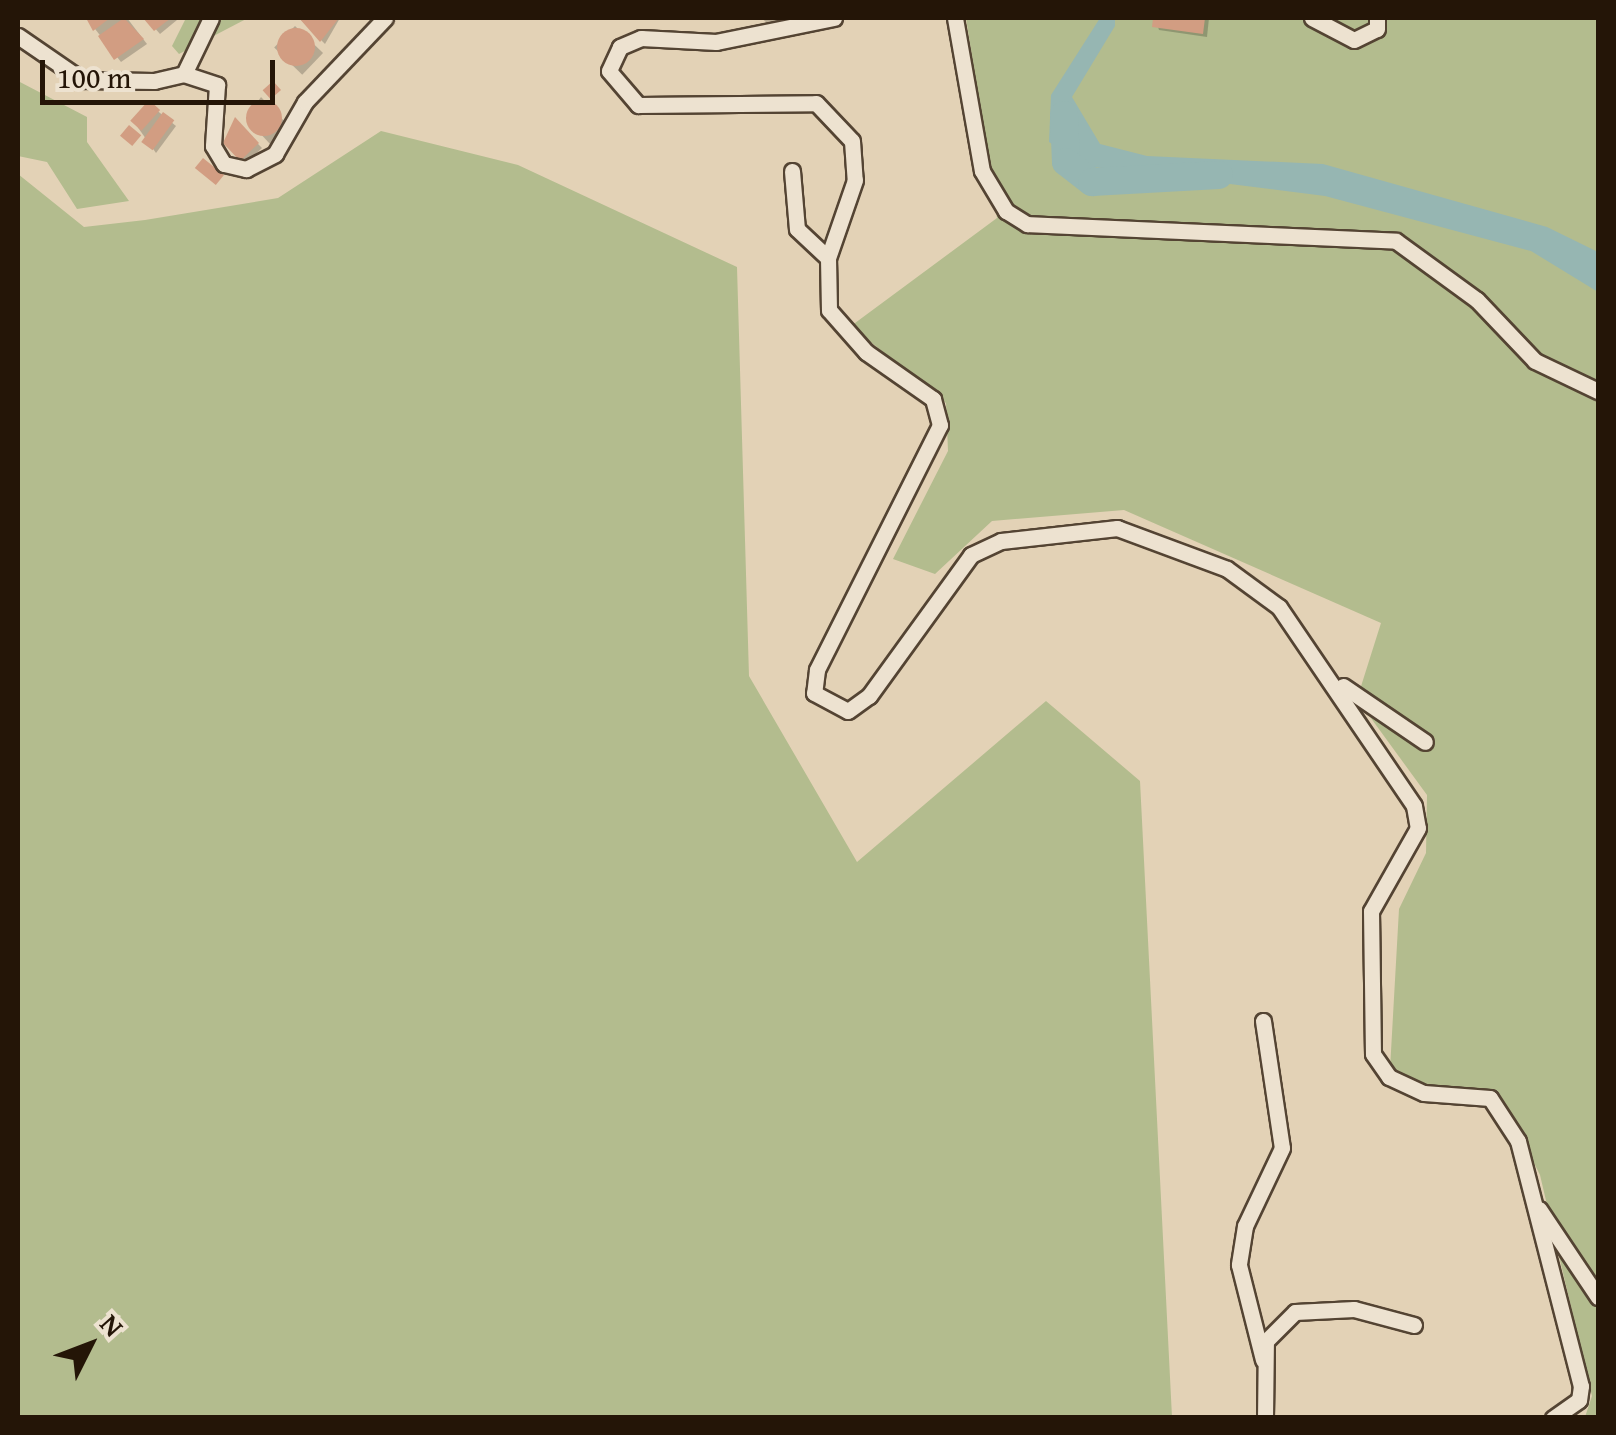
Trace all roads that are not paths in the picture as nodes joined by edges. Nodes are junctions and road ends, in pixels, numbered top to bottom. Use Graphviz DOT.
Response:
graph roads {
  1 [pos="224,18"];
  2 [pos="385,18"];
  3 [pos="834,18"];
  4 [pos="955,18"];
  5 [pos="1312,18"];
  6 [pos="1377,18"];
  7 [pos="209,24"];
  8 [pos="18,36"];
  9 [pos="184,74"];
  10 [pos="792,171"];
  11 [pos="828,258"];
  12 [pos="1598,391"];
  13 [pos="1335,681"];
  14 [pos="1425,742"];
  15 [pos="1263,1021"];
  16 [pos="1531,1198"];
  17 [pos="1598,1297"];
  18 [pos="1414,1325"];
  19 [pos="1263,1360"];
  20 [pos="1265,1418"];
  21 [pos="1553,1418"];
  1 -- 7 [label="street"];
  2 -- 9 [label="street"];
  3 -- 11 [label="street"];
  4 -- 12 [label="street"];
  5 -- 6 [label="street"];
  7 -- 9 [label="street"];
  8 -- 9 [label="street"];
  10 -- 11 [label="street"];
  11 -- 13 [label="street"];
  13 -- 14 [label="street"];
  13 -- 16 [label="street"];
  15 -- 19 [label="street"];
  16 -- 17 [label="street"];
  16 -- 21 [label="street"];
  18 -- 19 [label="street"];
  19 -- 20 [label="street"];
}
